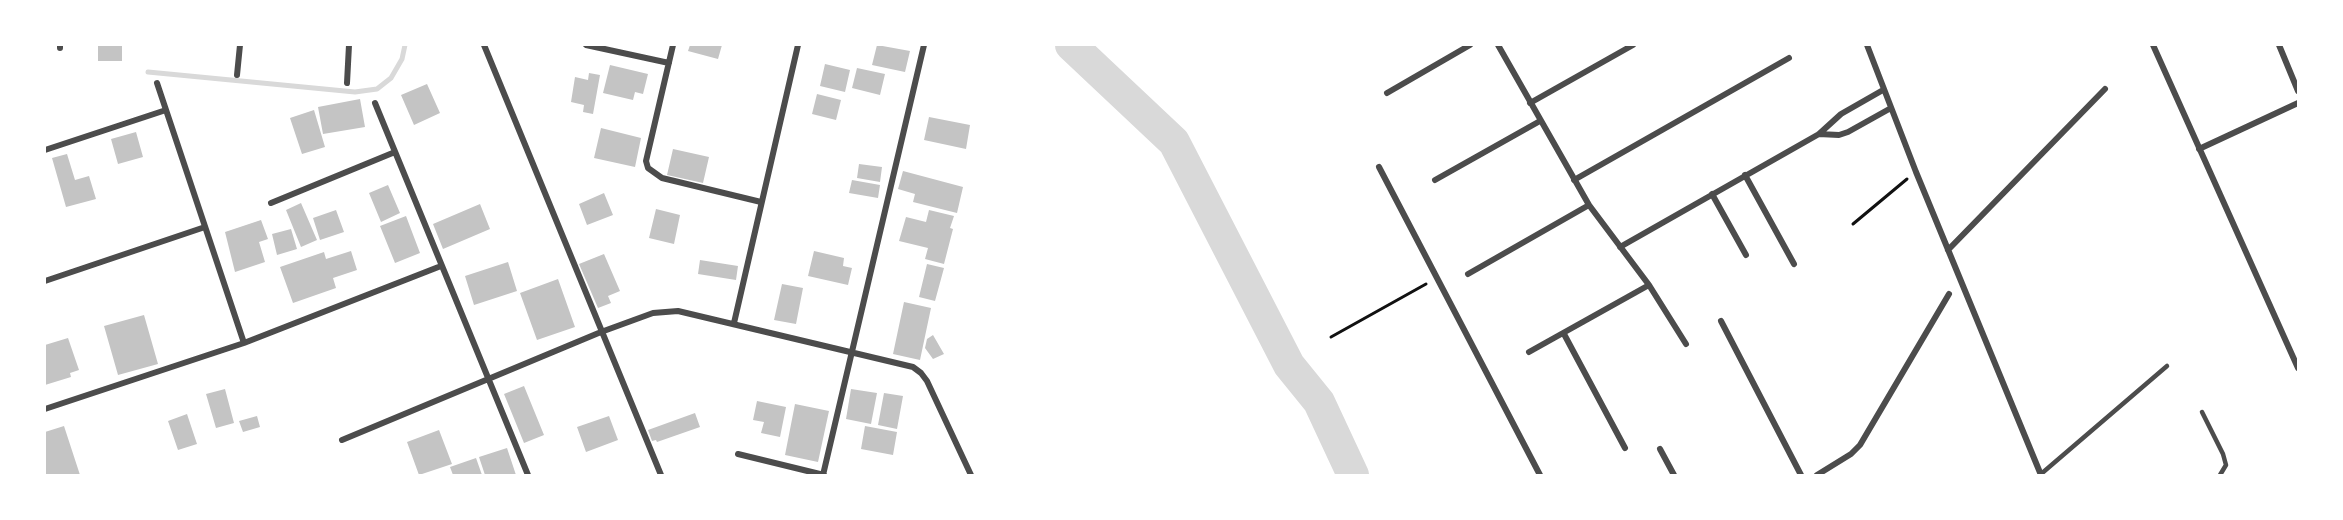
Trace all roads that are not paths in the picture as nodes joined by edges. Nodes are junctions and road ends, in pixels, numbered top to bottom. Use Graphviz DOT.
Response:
graph roads {
  1 [pos="240,45"];
  2 [pos="349,45"];
  3 [pos="484,45"];
  4 [pos="586,45"];
  5 [pos="673,45"];
  6 [pos="798,45"];
  7 [pos="924,45"];
  8 [pos="1470,45"];
  9 [pos="1498,45"];
  10 [pos="1633,45"];
  11 [pos="1866,45"];
  12 [pos="2153,45"];
  13 [pos="2279,45"];
  14 [pos="1789,58"];
  15 [pos="669,63"];
  16 [pos="237,75"];
  17 [pos="157,83"];
  18 [pos="346,83"];
  19 [pos="2105,88"];
  20 [pos="1883,90"];
  21 [pos="2298,91"];
  22 [pos="1387,93"];
  23 [pos="375,103"];
  24 [pos="1530,103"];
  25 [pos="2298,104"];
  26 [pos="1891,108"];
  27 [pos="166,110"];
  28 [pos="1540,121"];
  29 [pos="1819,134"];
  30 [pos="2199,149"];
  31 [pos="45,150"];
  32 [pos="395,152"];
  33 [pos="1379,167"];
  34 [pos="1745,175"];
  35 [pos="1435,180"];
  36 [pos="1574,180"];
  37 [pos="1712,194"];
  38 [pos="761,202"];
  39 [pos="271,203"];
  40 [pos="1589,205"];
  41 [pos="205,227"];
  42 [pos="1620,247"];
  43 [pos="1948,250"];
  44 [pos="1746,255"];
  45 [pos="1794,264"];
  46 [pos="441,266"];
  47 [pos="1468,274"];
  48 [pos="45,281"];
  49 [pos="1649,285"];
  50 [pos="1949,294"];
  51 [pos="1721,321"];
  52 [pos="734,323"];
  53 [pos="601,332"];
  54 [pos="1564,334"];
  55 [pos="244,343"];
  56 [pos="1686,345"];
  57 [pos="853,352"];
  58 [pos="1529,352"];
  59 [pos="2296,357"];
  60 [pos="2167,366"];
  61 [pos="2298,368"];
  62 [pos="489,379"];
  63 [pos="45,409"];
  64 [pos="2202,412"];
  65 [pos="342,440"];
  66 [pos="1625,448"];
  67 [pos="1660,449"];
  68 [pos="738,454"];
  69 [pos="2041,474"];
  70 [pos="528,475"];
  71 [pos="661,475"];
  72 [pos="824,475"];
  73 [pos="971,475"];
  74 [pos="1540,475"];
  75 [pos="1674,475"];
  76 [pos="1801,475"];
  77 [pos="1817,475"];
  78 [pos="2220,475"];
  1 -- 16 [label="street"];
  2 -- 18 [label="street"];
  3 -- 53 [label="street"];
  4 -- 15 [label="street"];
  5 -- 15 [label="street"];
  6 -- 38 [label="street"];
  7 -- 57 [label="street"];
  8 -- 22 [label="street"];
  9 -- 24 [label="street"];
  10 -- 24 [label="street"];
  11 -- 20 [label="street"];
  12 -- 30 [label="street"];
  13 -- 21 [label="street"];
  14 -- 36 [label="street"];
  15 -- 38 [label="street"];
  17 -- 27 [label="street"];
  19 -- 43 [label="street"];
  20 -- 26 [label="street"];
  20 -- 29 [label="street"];
  23 -- 32 [label="street"];
  24 -- 28 [label="street"];
  25 -- 30 [label="street"];
  26 -- 29 [label="street"];
  26 -- 43 [label="street"];
  27 -- 31 [label="street"];
  27 -- 41 [label="street"];
  28 -- 35 [label="street"];
  28 -- 36 [label="street"];
  29 -- 34 [label="street"];
  30 -- 59 [label="street"];
  32 -- 39 [label="street"];
  32 -- 46 [label="street"];
  33 -- 74 [label="street"];
  34 -- 37 [label="street"];
  34 -- 45 [label="street"];
  36 -- 40 [label="street"];
  37 -- 42 [label="street"];
  37 -- 44 [label="street"];
  38 -- 52 [label="street"];
  40 -- 42 [label="street"];
  40 -- 47 [label="street"];
  41 -- 48 [label="street"];
  41 -- 55 [label="street"];
  42 -- 49 [label="street"];
  43 -- 69 [label="street"];
  46 -- 55 [label="street"];
  46 -- 62 [label="street"];
  49 -- 54 [label="street"];
  49 -- 56 [label="street"];
  50 -- 77 [label="street"];
  51 -- 76 [label="street"];
  52 -- 53 [label="street"];
  52 -- 57 [label="street"];
  53 -- 62 [label="street"];
  53 -- 71 [label="street"];
  54 -- 58 [label="street"];
  54 -- 66 [label="street"];
  55 -- 63 [label="street"];
  57 -- 72 [label="street"];
  57 -- 73 [label="street"];
  59 -- 61 [label="street"];
  60 -- 69 [label="lane"];
  62 -- 65 [label="street"];
  62 -- 70 [label="street"];
  64 -- 78 [label="lane"];
  67 -- 75 [label="street"];
  68 -- 72 [label="street"];
}
